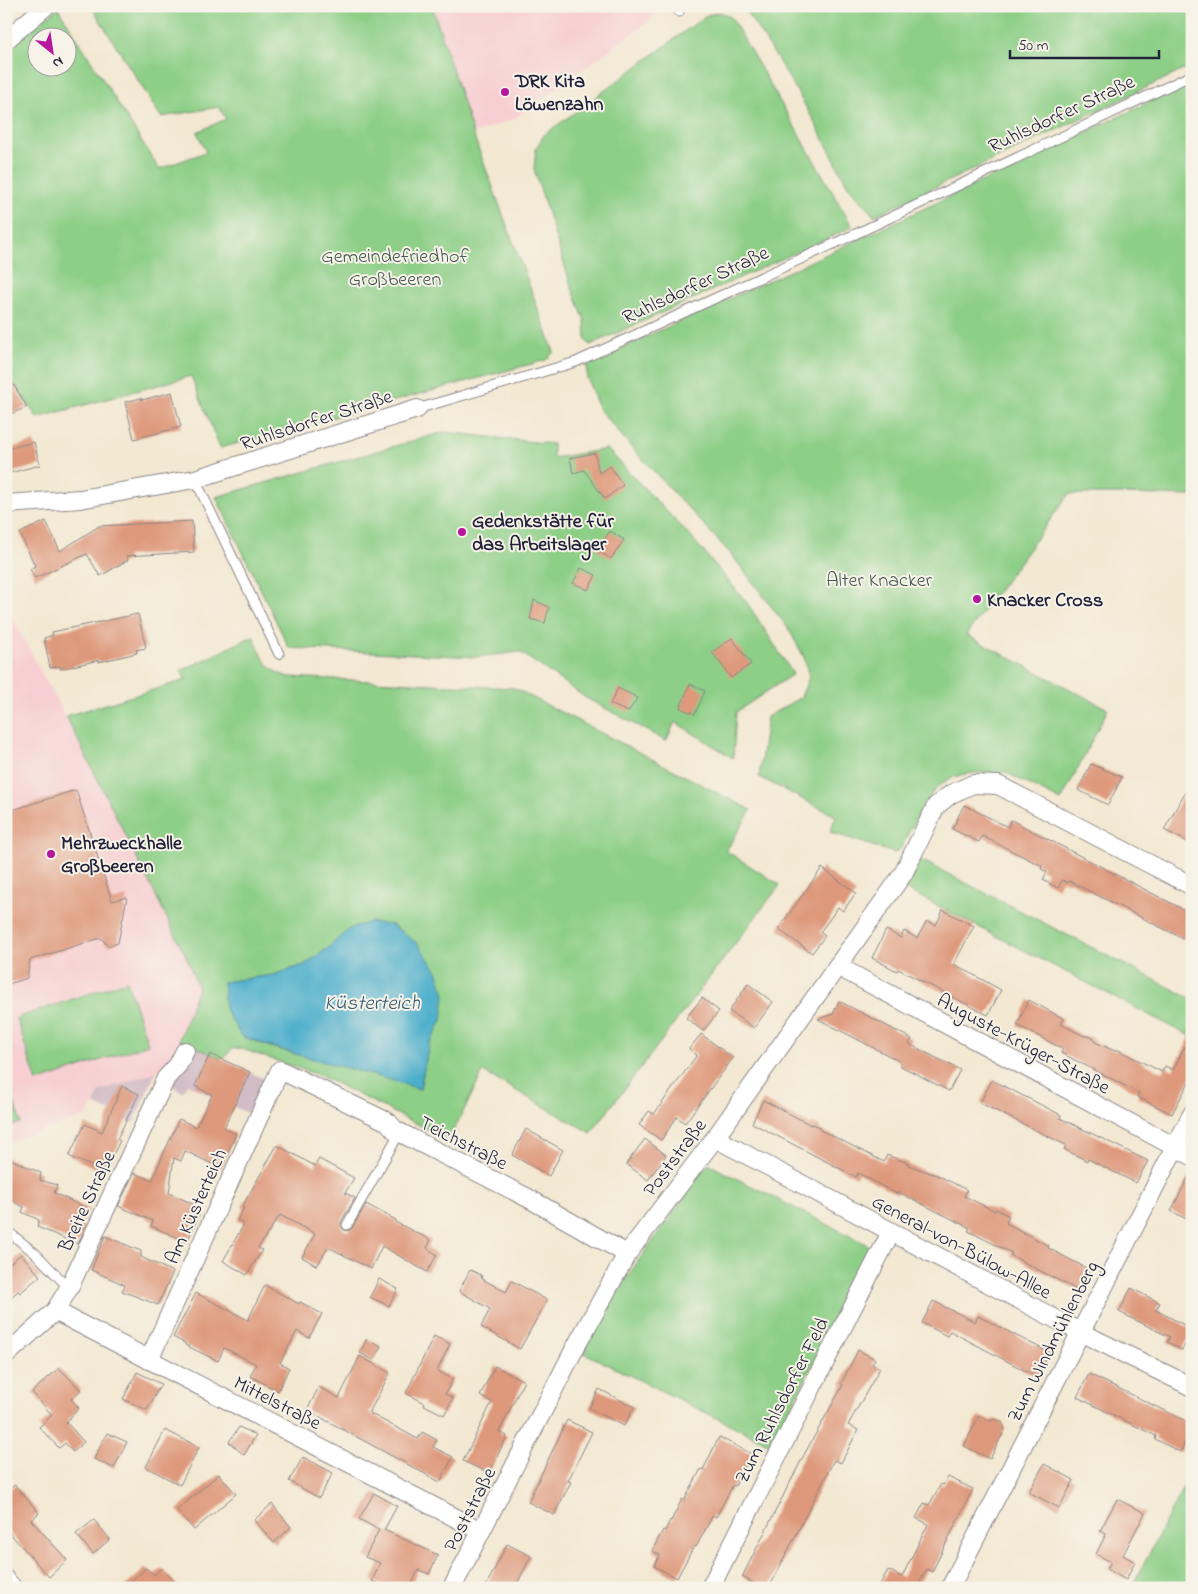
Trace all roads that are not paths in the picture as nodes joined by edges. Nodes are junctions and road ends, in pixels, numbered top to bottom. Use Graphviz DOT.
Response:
graph roads {
  1 [pos="46,6"];
  2 [pos="6,40"];
  3 [pos="1192,75"];
  4 [pos="417,409"];
  5 [pos="195,479"];
  6 [pos="6,504"];
  7 [pos="278,654"];
  8 [pos="1192,886"];
  9 [pos="837,966"];
  10 [pos="185,1051"];
  11 [pos="280,1070"];
  12 [pos="1192,1114"];
  13 [pos="395,1130"];
  14 [pos="715,1138"];
  15 [pos="1174,1148"];
  16 [pos="1192,1156"];
  17 [pos="347,1225"];
  18 [pos="6,1230"];
  19 [pos="891,1232"];
  20 [pos="627,1254"];
  21 [pos="69,1288"];
  22 [pos="55,1310"];
  23 [pos="1080,1332"];
  24 [pos="6,1354"];
  25 [pos="149,1360"];
  26 [pos="1192,1387"];
  27 [pos="481,1531"];
  28 [pos="6,1580"];
  29 [pos="13,1588"];
  30 [pos="452,1588"];
  31 [pos="710,1588"];
  32 [pos="950,1588"];
  1 -- 2 [label="street"];
  3 -- 4 [label="lane, Ruhlsdorfer Straße"];
  4 -- 5 [label="street, Ruhlsdorfer Straße"];
  5 -- 6 [label="street, Ruhlsdorfer Straße"];
  5 -- 7 [label="lane"];
  8 -- 9 [label="street, Poststraße"];
  9 -- 14 [label="street, Poststraße"];
  9 -- 15 [label="street, Auguste-Krüger-Straße"];
  10 -- 21 [label="street, Breite Straße"];
  11 -- 13 [label="street, Teichstraße"];
  11 -- 25 [label="street, Am Küsterteich"];
  12 -- 15 [label="street, Zum Windmühlenberg"];
  13 -- 17 [label="lane"];
  13 -- 20 [label="street, Teichstraße"];
  14 -- 19 [label="street, General-von-Bülow-Allee"];
  14 -- 20 [label="street, Poststraße"];
  15 -- 16 [label="street, Auguste-Krüger-Straße"];
  15 -- 23 [label="street, Zum Windmühlenberg"];
  18 -- 21 [label="lane"];
  19 -- 23 [label="street, General-von-Bülow-Allee"];
  19 -- 31 [label="street, Zum Ruhlsdorfer Feld"];
  20 -- 27 [label="street, Poststraße"];
  21 -- 22 [label="street, Breite Straße"];
  22 -- 24 [label="street, Breite Straße"];
  22 -- 25 [label="street, Mittelstraße"];
  23 -- 26 [label="street, General-von-Bülow-Allee"];
  23 -- 32 [label="street, Zum Windmühlenberg"];
  25 -- 27 [label="street, Mittelstraße"];
  27 -- 30 [label="street, Poststraße"];
  28 -- 29 [label="street"];
}
